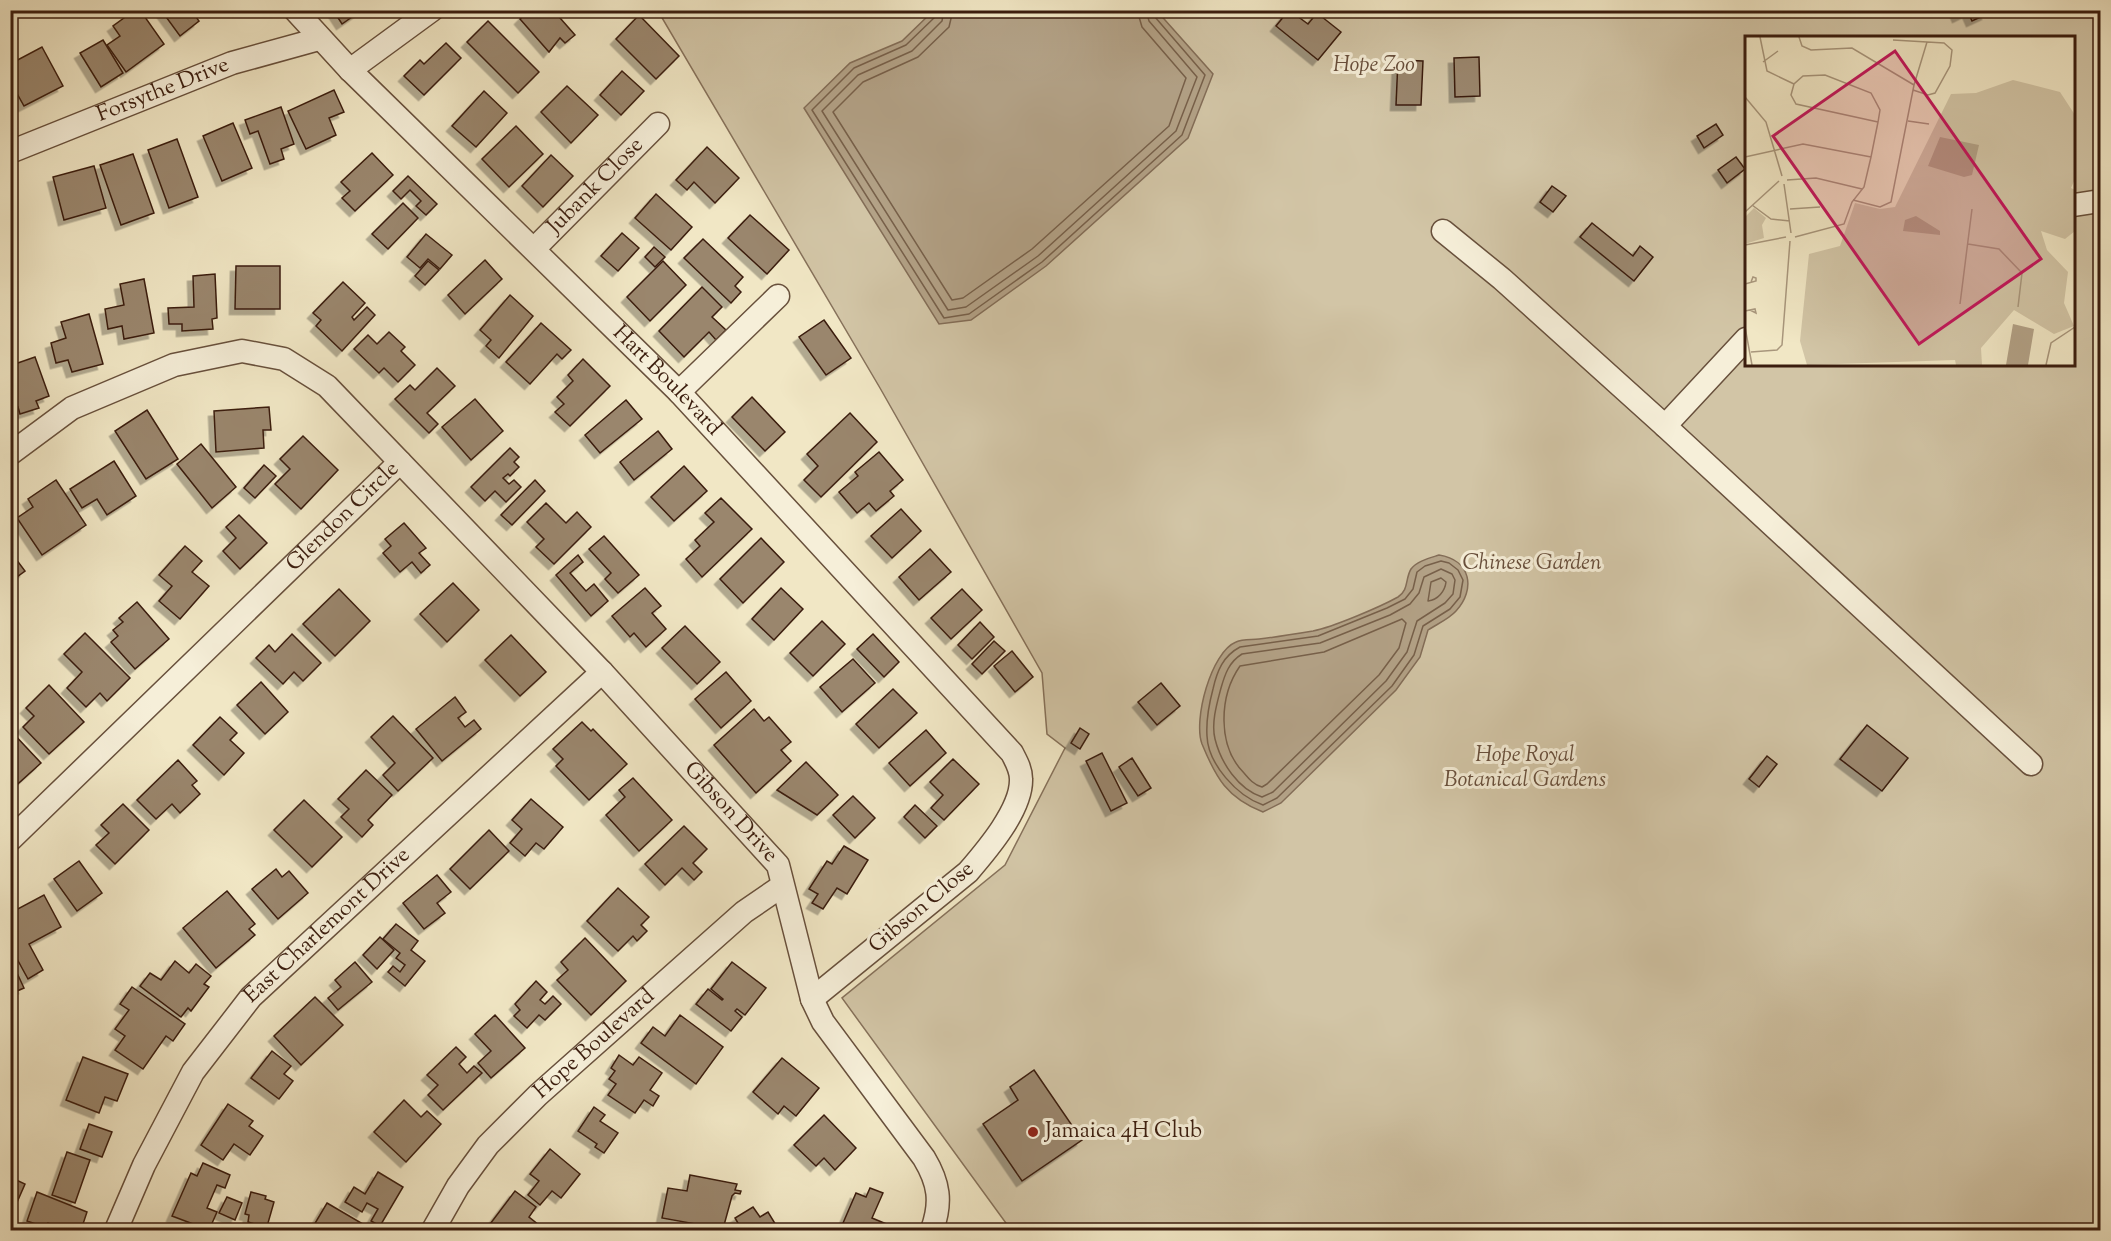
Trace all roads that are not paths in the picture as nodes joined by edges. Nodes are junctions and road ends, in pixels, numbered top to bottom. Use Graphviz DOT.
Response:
graph roads {
  1 [pos="295,10"];
  2 [pos="432,10"];
  3 [pos="319,39"];
  4 [pos="350,70"];
  5 [pos="658,124"];
  6 [pos="10,152"];
  7 [pos="2100,201"];
  8 [pos="2075,205"];
  9 [pos="1443,231"];
  10 [pos="534,249"];
  11 [pos="778,296"];
  12 [pos="1745,340"];
  13 [pos="679,392"];
  14 [pos="1665,426"];
  15 [pos="10,454"];
  16 [pos="400,462"];
  17 [pos="602,672"];
  18 [pos="2031,764"];
  19 [pos="1020,768"];
  20 [pos="10,840"];
  21 [pos="783,886"];
  22 [pos="812,999"];
  23 [pos="116,1230"];
  24 [pos="433,1230"];
  25 [pos="932,1230"];
  1 -- 3 [label="street, Hart Boulevard"];
  2 -- 4 [label="street"];
  3 -- 4 [label="street, Hart Boulevard"];
  3 -- 6 [label="street, Forsythe Drive"];
  4 -- 10 [label="street, Hart Boulevard"];
  5 -- 10 [label="street, Jubank Close"];
  7 -- 8 [label="street"];
  9 -- 14 [label="street"];
  10 -- 13 [label="street, Hart Boulevard"];
  11 -- 13 [label="street"];
  12 -- 14 [label="street"];
  13 -- 19 [label="street, Hart Boulevard"];
  14 -- 18 [label="street"];
  15 -- 16 [label="street, Glendon Circle"];
  16 -- 17 [label="street, Gibson Drive"];
  16 -- 20 [label="street, Glendon Circle"];
  17 -- 21 [label="street, Gibson Drive"];
  17 -- 23 [label="street, East Charlemont Drive"];
  19 -- 22 [label="street, Gibson Close"];
  21 -- 22 [label="street, Gibson Drive"];
  21 -- 24 [label="street, Hope Boulevard"];
  22 -- 25 [label="street, Gibson Drive"];
}
